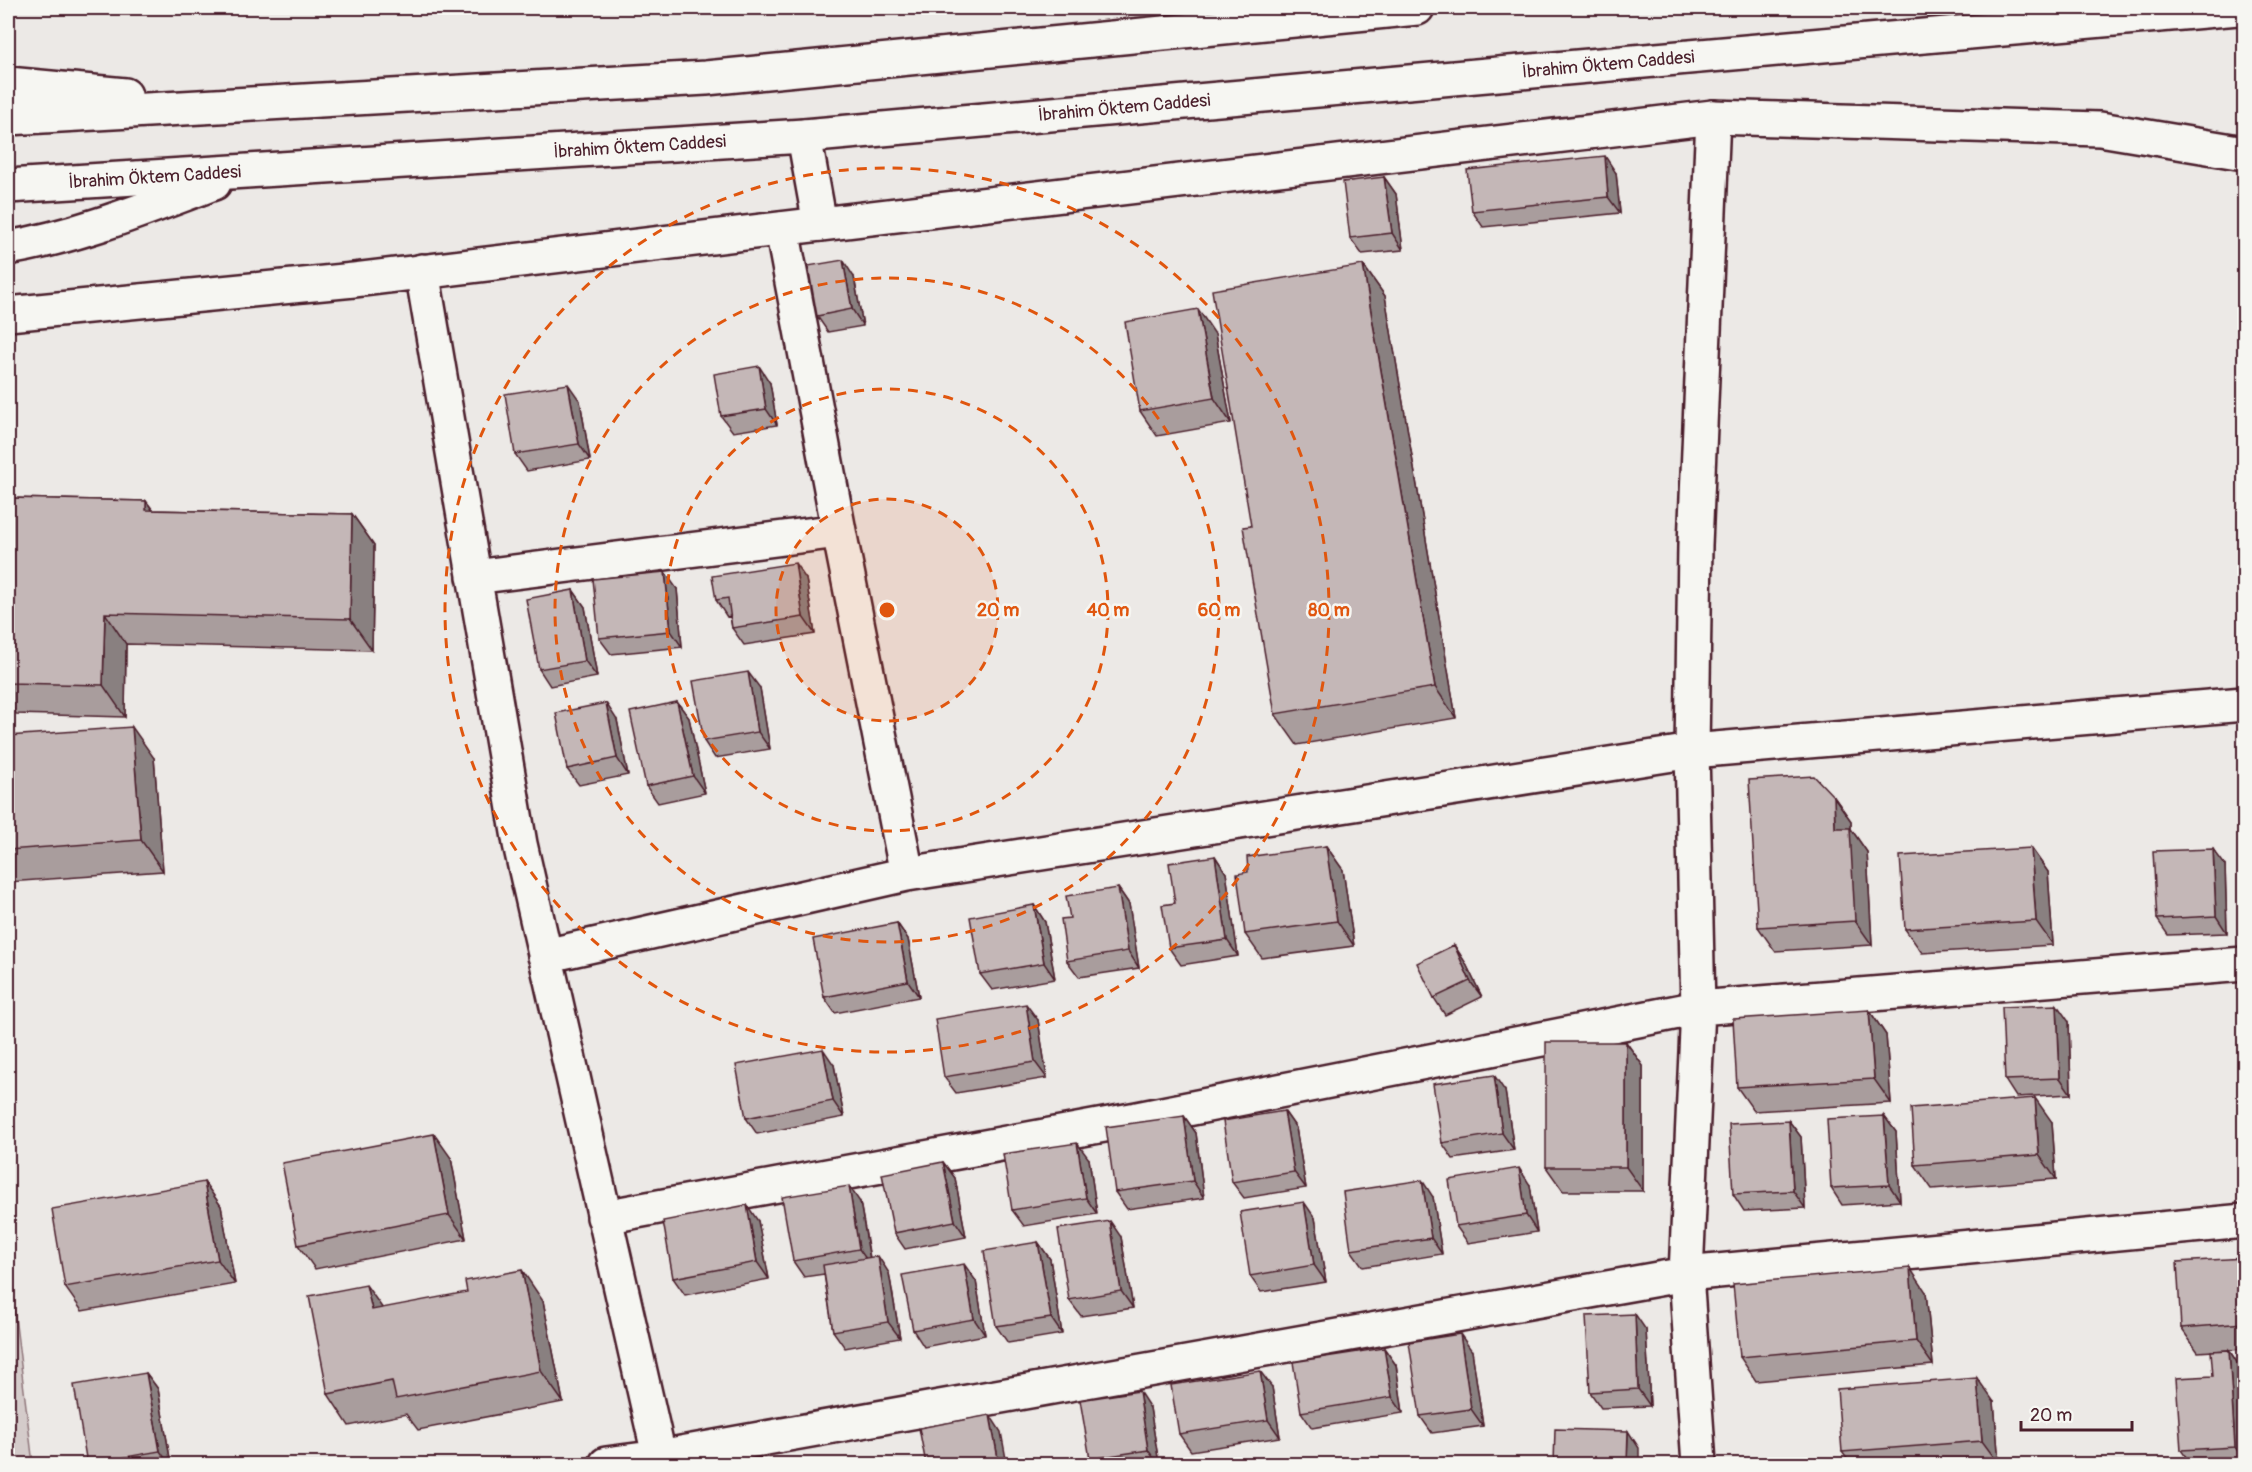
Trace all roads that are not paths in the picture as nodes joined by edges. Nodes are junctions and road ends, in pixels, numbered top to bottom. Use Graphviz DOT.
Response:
graph roads {
  1 [pos="1417,8"];
  2 [pos="2238,8"];
  3 [pos="8,84"];
  4 [pos="237,105"];
  5 [pos="1713,117"];
  6 [pos="8,118"];
  7 [pos="804,136"];
  8 [pos="2244,153"];
  9 [pos="249,170"];
  10 [pos="8,186"];
  11 [pos="820,224"];
  12 [pos="782,229"];
  13 [pos="8,248"];
  14 [pos="422,271"];
  15 [pos="8,314"];
  16 [pos="839,531"];
  17 [pos="474,577"];
  18 [pos="2244,704"];
  19 [pos="1692,751"];
  20 [pos="907,874"];
  21 [pos="545,956"];
  22 [pos="2244,964"];
  23 [pos="1698,1008"];
  24 [pos="604,1217"];
  25 [pos="2244,1221"];
  26 [pos="1686,1274"];
  27 [pos="660,1461"];
  28 [pos="606,1464"];
  29 [pos="1699,1464"];
  1 -- 4 [label="street"];
  2 -- 7 [label="street, İbrahim Öktem Caddesi"];
  3 -- 4 [label="street"];
  4 -- 6 [label="street"];
  5 -- 8 [label="street"];
  5 -- 11 [label="street"];
  5 -- 19 [label="street"];
  7 -- 9 [label="street, İbrahim Öktem Caddesi"];
  7 -- 11 [label="street"];
  9 -- 10 [label="street, İbrahim Öktem Caddesi"];
  9 -- 13 [label="street"];
  11 -- 12 [label="street"];
  12 -- 14 [label="street"];
  12 -- 16 [label="street"];
  14 -- 15 [label="street"];
  14 -- 17 [label="street"];
  16 -- 17 [label="street"];
  16 -- 20 [label="street"];
  17 -- 21 [label="street"];
  18 -- 19 [label="street"];
  19 -- 20 [label="street"];
  19 -- 23 [label="street"];
  20 -- 21 [label="street"];
  21 -- 24 [label="street"];
  22 -- 23 [label="street"];
  23 -- 24 [label="street"];
  23 -- 26 [label="street"];
  24 -- 27 [label="street"];
  25 -- 26 [label="street"];
  26 -- 27 [label="street"];
  26 -- 29 [label="street"];
  27 -- 28 [label="street"];
}
